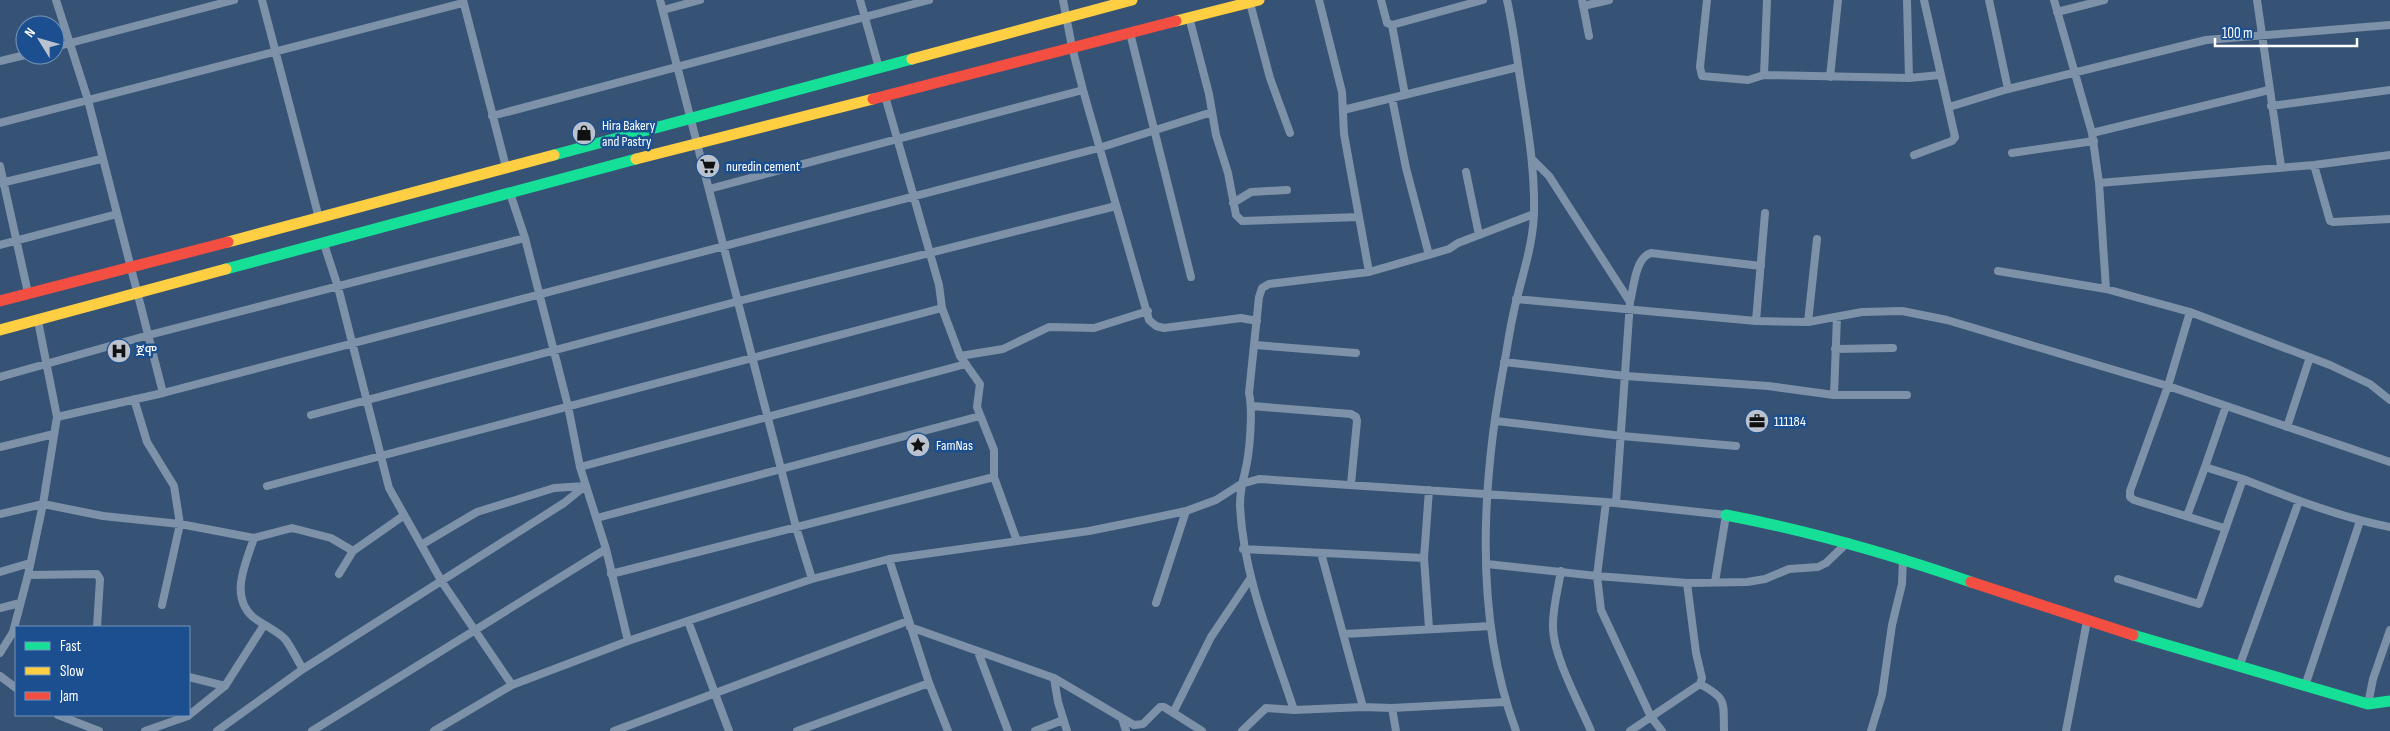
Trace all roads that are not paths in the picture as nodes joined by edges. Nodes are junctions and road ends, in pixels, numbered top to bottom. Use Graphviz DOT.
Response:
graph roads {
  1 [pos="56,0"];
  2 [pos="234,0"];
  3 [pos="262,0"];
  4 [pos="660,0"];
  5 [pos="700,0"];
  6 [pos="860,0"];
  7 [pos="929,0"];
  8 [pos="1063,0"];
  9 [pos="1132,0"];
  10 [pos="1319,0"];
  11 [pos="1381,0"];
  12 [pos="1483,0"];
  13 [pos="1507,0"];
  14 [pos="1609,0"];
  15 [pos="1707,0"];
  16 [pos="1767,0"];
  17 [pos="1838,0"];
  18 [pos="1907,0"];
  19 [pos="1924,0"];
  20 [pos="1989,0"];
  21 [pos="2054,0"];
  22 [pos="2104,0"];
  23 [pos="2257,0"];
  24 [pos="1255,1"];
  25 [pos="463,2"];
  26 [pos="1583,3"];
  27 [pos="663,10"];
  28 [pos="2057,12"];
  29 [pos="865,17"];
  30 [pos="1189,17"];
  31 [pos="1067,19"];
  32 [pos="2390,24"];
  33 [pos="1392,25"];
  34 [pos="1130,33"];
  35 [pos="2261,35"];
  36 [pos="1589,36"];
  37 [pos="70,43"];
  38 [pos="65,44"];
  39 [pos="1072,47"];
  40 [pos="275,51"];
  41 [pos="15,57"];
  42 [pos="0,61"];
  43 [pos="678,66"];
  44 [pos="1518,67"];
  45 [pos="879,68"];
  46 [pos="2074,74"];
  47 [pos="1764,75"];
  48 [pos="1940,75"];
  49 [pos="1830,77"];
  50 [pos="1909,78"];
  51 [pos="2008,89"];
  52 [pos="1083,90"];
  53 [pos="2269,90"];
  54 [pos="2390,90"];
  55 [pos="1405,95"];
  56 [pos="884,96"];
  57 [pos="1392,98"];
  58 [pos="88,100"];
  59 [pos="2271,106"];
  60 [pos="1949,107"];
  61 [pos="1344,110"];
  62 [pos="1212,112"];
  63 [pos="492,116"];
  64 [pos="689,119"];
  65 [pos="0,123"];
  66 [pos="1153,130"];
  67 [pos="1290,133"];
  68 [pos="2093,137"];
  69 [pos="896,138"];
  70 [pos="697,146"];
  71 [pos="1099,148"];
  72 [pos="2012,153"];
  73 [pos="1914,155"];
  74 [pos="2390,155"];
  75 [pos="101,159"];
  76 [pos="1533,160"];
  77 [pos="2314,164"];
  78 [pos="0,166"];
  79 [pos="2282,166"];
  80 [pos="506,167"];
  81 [pos="1466,172"];
  82 [pos="2,183"];
  83 [pos="2099,183"];
  84 [pos="709,189"];
  85 [pos="1287,190"];
  86 [pos="510,194"];
  87 [pos="913,196"];
  88 [pos="1234,203"];
  89 [pos="1116,206"];
  90 [pos="1765,213"];
  91 [pos="117,214"];
  92 [pos="1534,214"];
  93 [pos="1359,216"];
  94 [pos="319,218"];
  95 [pos="2390,219"];
  96 [pos="1479,235"];
  97 [pos="525,238"];
  98 [pos="1817,239"];
  99 [pos="16,241"];
  100 [pos="324,244"];
  101 [pos="0,245"];
  102 [pos="724,246"];
  103 [pos="930,254"];
  104 [pos="1429,255"];
  105 [pos="131,265"];
  106 [pos="1761,266"];
  107 [pos="1998,271"];
  108 [pos="1369,272"];
  109 [pos="1191,277"];
  110 [pos="338,287"];
  111 [pos="2106,289"];
  112 [pos="28,293"];
  113 [pos="137,294"];
  114 [pos="539,294"];
  115 [pos="1516,299"];
  116 [pos="0,301"];
  117 [pos="739,301"];
  118 [pos="1630,302"];
  119 [pos="942,308"];
  120 [pos="1148,311"];
  121 [pos="1630,311"];
  122 [pos="2190,312"];
  123 [pos="1836,316"];
  124 [pos="38,321"];
  125 [pos="1257,321"];
  126 [pos="1756,321"];
  127 [pos="1808,322"];
  128 [pos="0,330"];
  129 [pos="149,335"];
  130 [pos="351,344"];
  131 [pos="1255,345"];
  132 [pos="1893,348"];
  133 [pos="1836,349"];
  134 [pos="553,350"];
  135 [pos="1356,353"];
  136 [pos="960,356"];
  137 [pos="2310,357"];
  138 [pos="751,358"];
  139 [pos="1504,362"];
  140 [pos="48,364"];
  141 [pos="966,364"];
  142 [pos="1626,376"];
  143 [pos="0,377"];
  144 [pos="2168,386"];
  145 [pos="163,393"];
  146 [pos="1834,395"];
  147 [pos="1907,395"];
  148 [pos="134,399"];
  149 [pos="367,399"];
  150 [pos="2390,400"];
  151 [pos="568,406"];
  152 [pos="1252,406"];
  153 [pos="2226,406"];
  154 [pos="311,414"];
  155 [pos="980,416"];
  156 [pos="58,417"];
  157 [pos="767,418"];
  158 [pos="1496,421"];
  159 [pos="2287,427"];
  160 [pos="54,434"];
  161 [pos="1622,436"];
  162 [pos="1736,446"];
  163 [pos="0,447"];
  164 [pos="379,456"];
  165 [pos="2390,462"];
  166 [pos="580,467"];
  167 [pos="2205,467"];
  168 [pos="781,469"];
  169 [pos="994,477"];
  170 [pos="2243,479"];
  171 [pos="1241,484"];
  172 [pos="1351,484"];
  173 [pos="267,486"];
  174 [pos="585,486"];
  175 [pos="1429,490"];
  176 [pos="1487,495"];
  177 [pos="1606,502"];
  178 [pos="2299,502"];
  179 [pos="43,504"];
  180 [pos="1616,504"];
  181 [pos="1186,511"];
  182 [pos="0,514"];
  183 [pos="1726,515"];
  184 [pos="403,516"];
  185 [pos="2187,516"];
  186 [pos="597,518"];
  187 [pos="2360,521"];
  188 [pos="180,524"];
  189 [pos="796,527"];
  190 [pos="2390,527"];
  191 [pos="2224,528"];
  192 [pos="254,538"];
  193 [pos="1017,540"];
  194 [pos="1848,542"];
  195 [pos="421,545"];
  196 [pos="606,549"];
  197 [pos="1243,549"];
  198 [pos="353,551"];
  199 [pos="1321,553"];
  200 [pos="889,558"];
  201 [pos="1424,558"];
  202 [pos="1903,558"];
  203 [pos="30,563"];
  204 [pos="1487,564"];
  205 [pos="1561,571"];
  206 [pos="0,572"];
  207 [pos="338,574"];
  208 [pos="611,574"];
  209 [pos="28,575"];
  210 [pos="1597,576"];
  211 [pos="812,579"];
  212 [pos="1250,579"];
  213 [pos="2118,580"];
  214 [pos="442,582"];
  215 [pos="1715,582"];
  216 [pos="1687,583"];
  217 [pos="20,603"];
  218 [pos="1156,603"];
  219 [pos="162,604"];
  220 [pos="0,608"];
  221 [pos="688,621"];
  222 [pos="2087,621"];
  223 [pos="909,624"];
  224 [pos="264,625"];
  225 [pos="15,626"];
  226 [pos="98,626"];
  227 [pos="1491,626"];
  228 [pos="1429,628"];
  229 [pos="2390,630"];
  230 [pos="476,631"];
  231 [pos="14,632"];
  232 [pos="1344,634"];
  233 [pos="628,641"];
  234 [pos="978,652"];
  235 [pos="0,653"];
  236 [pos="2239,667"];
  237 [pos="303,669"];
  238 [pos="0,676"];
  239 [pos="190,677"];
  240 [pos="1054,678"];
  241 [pos="929,683"];
  242 [pos="1700,684"];
  243 [pos="512,685"];
  244 [pos="225,686"];
  245 [pos="2305,686"];
  246 [pos="15,687"];
  247 [pos="714,692"];
  248 [pos="1505,702"];
  249 [pos="2390,702"];
  250 [pos="2368,704"];
  251 [pos="1363,707"];
  252 [pos="1392,708"];
  253 [pos="1294,710"];
  254 [pos="1173,713"];
  255 [pos="190,714"];
  256 [pos="61,716"];
  257 [pos="188,716"];
  258 [pos="1651,717"];
  259 [pos="1122,718"];
  260 [pos="1063,720"];
  261 [pos="99,731"];
  262 [pos="145,731"];
  263 [pos="217,731"];
  264 [pos="312,731"];
  265 [pos="434,731"];
  266 [pos="614,731"];
  267 [pos="729,731"];
  268 [pos="797,731"];
  269 [pos="948,731"];
  270 [pos="1008,731"];
  271 [pos="1035,731"];
  272 [pos="1067,731"];
  273 [pos="1126,731"];
  274 [pos="1202,731"];
  275 [pos="1242,731"];
  276 [pos="1396,731"];
  277 [pos="1516,731"];
  278 [pos="1591,731"];
  279 [pos="1630,731"];
  280 [pos="1662,731"];
  281 [pos="1724,731"];
  282 [pos="1871,731"];
  283 [pos="2066,731"];
  1 -- 37 [label="street"];
  2 -- 37 [label="street"];
  3 -- 40 [label="street"];
  4 -- 27 [label="street"];
  5 -- 27 [label="street"];
  6 -- 29 [label="street"];
  7 -- 29 [label="street"];
  8 -- 31 [label="street"];
  9 -- 31 [label="main road"];
  10 -- 61 [label="street"];
  11 -- 33 [label="street"];
  12 -- 33 [label="street"];
  13 -- 44 [label="street"];
  14 -- 26 [label="street"];
  15 -- 47 [label="street"];
  16 -- 47 [label="street"];
  17 -- 49 [label="street"];
  18 -- 50 [label="street"];
  19 -- 48 [label="street"];
  20 -- 51 [label="street"];
  21 -- 28 [label="street"];
  22 -- 28 [label="street"];
  23 -- 35 [label="street"];
  24 -- 30 [label="main road"];
  24 -- 67 [label="street"];
  25 -- 40 [label="street"];
  25 -- 63 [label="street"];
  26 -- 36 [label="street"];
  27 -- 43 [label="street"];
  28 -- 46 [label="street"];
  29 -- 43 [label="street"];
  29 -- 45 [label="street"];
  30 -- 34 [label="main road"];
  30 -- 62 [label="street"];
  31 -- 39 [label="street"];
  31 -- 45 [label="main road"];
  32 -- 35 [label="street"];
  33 -- 55 [label="street"];
  34 -- 39 [label="main road"];
  34 -- 66 [label="street"];
  35 -- 46 [label="street"];
  35 -- 53 [label="street"];
  37 -- 38 [label="street"];
  37 -- 58 [label="street"];
  39 -- 52 [label="street"];
  39 -- 56 [label="main road"];
  40 -- 58 [label="street"];
  40 -- 94 [label="street"];
  41 -- 42 [label="street"];
  43 -- 63 [label="street"];
  43 -- 64 [label="street"];
  44 -- 55 [label="street"];
  44 -- 76 [label="street"];
  45 -- 64 [label="main road"];
  46 -- 51 [label="street"];
  46 -- 68 [label="street"];
  47 -- 49 [label="street"];
  48 -- 50 [label="street"];
  48 -- 60 [label="street"];
  49 -- 50 [label="street"];
  51 -- 60 [label="street"];
  52 -- 69 [label="street"];
  52 -- 71 [label="street"];
  53 -- 59 [label="street"];
  53 -- 68 [label="street"];
  54 -- 59 [label="street"];
  55 -- 57 [label="street"];
  56 -- 69 [label="street"];
  56 -- 70 [label="main road"];
  57 -- 61 [label="street"];
  57 -- 104 [label="street"];
  58 -- 65 [label="street"];
  58 -- 75 [label="street"];
  59 -- 79 [label="street"];
  60 -- 73 [label="street"];
  61 -- 93 [label="street"];
  62 -- 66 [label="street"];
  62 -- 88 [label="street"];
  63 -- 80 [label="street"];
  64 -- 70 [label="street"];
  64 -- 80 [label="main road"];
  66 -- 71 [label="street"];
  66 -- 109 [label="street"];
  68 -- 72 [label="street"];
  68 -- 83 [label="street"];
  69 -- 84 [label="street"];
  69 -- 87 [label="street"];
  70 -- 84 [label="street"];
  70 -- 86 [label="main road"];
  71 -- 87 [label="street"];
  71 -- 89 [label="street"];
  74 -- 77 [label="street"];
  75 -- 82 [label="street"];
  75 -- 91 [label="street"];
  76 -- 92 [label="street"];
  76 -- 118 [label="street"];
  77 -- 79 [label="street"];
  77 -- 95 [label="street"];
  78 -- 82 [label="street"];
  79 -- 83 [label="street"];
  80 -- 94 [label="main road"];
  81 -- 96 [label="street"];
  82 -- 99 [label="street"];
  83 -- 111 [label="street"];
  84 -- 102 [label="street"];
  85 -- 88 [label="street"];
  86 -- 97 [label="street"];
  86 -- 100 [label="main road"];
  87 -- 102 [label="street"];
  87 -- 103 [label="street"];
  88 -- 93 [label="street"];
  89 -- 103 [label="street"];
  89 -- 120 [label="street"];
  90 -- 106 [label="street"];
  91 -- 99 [label="street"];
  91 -- 105 [label="street"];
  92 -- 96 [label="street"];
  92 -- 115 [label="street"];
  93 -- 108 [label="street"];
  94 -- 105 [label="main road"];
  96 -- 104 [label="street"];
  97 -- 110 [label="street"];
  97 -- 114 [label="street"];
  98 -- 127 [label="street"];
  99 -- 101 [label="street"];
  99 -- 112 [label="street"];
  100 -- 110 [label="street"];
  100 -- 113 [label="main road"];
  102 -- 114 [label="street"];
  102 -- 117 [label="street"];
  103 -- 117 [label="street"];
  103 -- 119 [label="street"];
  104 -- 108 [label="street"];
  105 -- 112 [label="main road"];
  105 -- 113 [label="street"];
  106 -- 118 [label="street"];
  106 -- 126 [label="street"];
  107 -- 111 [label="street"];
  108 -- 125 [label="street"];
  110 -- 129 [label="street"];
  110 -- 130 [label="street"];
  111 -- 122 [label="street"];
  112 -- 116 [label="main road"];
  113 -- 124 [label="main road"];
  113 -- 129 [label="street"];
  114 -- 130 [label="street"];
  114 -- 134 [label="street"];
  115 -- 121 [label="street"];
  115 -- 139 [label="street"];
  117 -- 134 [label="street"];
  117 -- 138 [label="street"];
  118 -- 121 [label="street"];
  119 -- 136 [label="street"];
  119 -- 138 [label="street"];
  120 -- 125 [label="street"];
  120 -- 136 [label="street"];
  121 -- 126 [label="street"];
  121 -- 142 [label="street"];
  122 -- 137 [label="street"];
  122 -- 144 [label="street"];
  123 -- 127 [label="street"];
  123 -- 133 [label="street"];
  123 -- 144 [label="street"];
  124 -- 128 [label="main road"];
  124 -- 140 [label="street"];
  125 -- 131 [label="street"];
  126 -- 127 [label="street"];
  129 -- 140 [label="street"];
  129 -- 145 [label="street"];
  130 -- 145 [label="street"];
  130 -- 149 [label="street"];
  131 -- 135 [label="street"];
  131 -- 152 [label="street"];
  132 -- 133 [label="street"];
  133 -- 146 [label="street"];
  134 -- 149 [label="street"];
  134 -- 151 [label="street"];
  136 -- 141 [label="street"];
  137 -- 150 [label="street"];
  137 -- 159 [label="street"];
  138 -- 151 [label="street"];
  138 -- 157 [label="street"];
  139 -- 142 [label="street"];
  139 -- 158 [label="street"];
  140 -- 143 [label="street"];
  140 -- 156 [label="street"];
  141 -- 155 [label="street"];
  141 -- 157 [label="street"];
  142 -- 146 [label="street"];
  142 -- 161 [label="street"];
  144 -- 153 [label="street"];
  144 -- 185 [label="street"];
  145 -- 148 [label="street"];
  146 -- 147 [label="street"];
  148 -- 156 [label="street"];
  148 -- 188 [label="street"];
  149 -- 154 [label="street"];
  149 -- 164 [label="street"];
  151 -- 164 [label="street"];
  151 -- 166 [label="street"];
  152 -- 171 [label="street"];
  152 -- 172 [label="street"];
  153 -- 159 [label="street"];
  153 -- 167 [label="street"];
  155 -- 168 [label="street"];
  155 -- 169 [label="street"];
  156 -- 160 [label="street"];
  157 -- 166 [label="street"];
  157 -- 168 [label="street"];
  158 -- 161 [label="street"];
  158 -- 176 [label="street"];
  159 -- 165 [label="street"];
  160 -- 163 [label="street"];
  160 -- 179 [label="street"];
  161 -- 162 [label="street"];
  161 -- 180 [label="street"];
  164 -- 173 [label="street"];
  164 -- 184 [label="street"];
  166 -- 174 [label="street"];
  167 -- 170 [label="street"];
  167 -- 185 [label="street"];
  168 -- 186 [label="street"];
  168 -- 189 [label="street"];
  169 -- 189 [label="street"];
  169 -- 193 [label="street"];
  170 -- 178 [label="street"];
  170 -- 191 [label="street"];
  171 -- 172 [label="street"];
  171 -- 181 [label="street"];
  171 -- 197 [label="street"];
  172 -- 175 [label="street"];
  174 -- 186 [label="street"];
  174 -- 195 [label="street"];
  174 -- 214 [label="street"];
  175 -- 176 [label="street"];
  175 -- 201 [label="street"];
  176 -- 177 [label="street"];
  176 -- 204 [label="street"];
  177 -- 180 [label="street"];
  177 -- 210 [label="street"];
  178 -- 187 [label="street"];
  178 -- 236 [label="street"];
  179 -- 182 [label="street"];
  179 -- 188 [label="street"];
  179 -- 203 [label="street"];
  180 -- 183 [label="street"];
  181 -- 193 [label="street"];
  181 -- 218 [label="street"];
  183 -- 194 [label="main road"];
  183 -- 215 [label="street"];
  184 -- 195 [label="street"];
  184 -- 198 [label="street"];
  185 -- 191 [label="street"];
  186 -- 196 [label="street"];
  187 -- 190 [label="street"];
  187 -- 245 [label="street"];
  188 -- 192 [label="street"];
  188 -- 219 [label="street"];
  189 -- 208 [label="street"];
  189 -- 211 [label="street"];
  191 -- 213 [label="street"];
  192 -- 198 [label="street"];
  192 -- 224 [label="street"];
  193 -- 200 [label="street"];
  194 -- 202 [label="main road"];
  194 -- 215 [label="street"];
  195 -- 214 [label="street"];
  196 -- 208 [label="street"];
  196 -- 230 [label="street"];
  197 -- 199 [label="street"];
  197 -- 212 [label="street"];
  198 -- 207 [label="street"];
  199 -- 201 [label="street"];
  199 -- 232 [label="street"];
  200 -- 211 [label="street"];
  200 -- 223 [label="street"];
  201 -- 228 [label="street"];
  202 -- 222 [label="main road"];
  202 -- 282 [label="street"];
  203 -- 206 [label="street"];
  203 -- 209 [label="street"];
  204 -- 205 [label="street"];
  204 -- 227 [label="street"];
  205 -- 210 [label="street"];
  205 -- 278 [label="street"];
  208 -- 233 [label="street"];
  209 -- 217 [label="street"];
  209 -- 226 [label="street"];
  210 -- 216 [label="street"];
  210 -- 258 [label="street"];
  211 -- 221 [label="street"];
  212 -- 253 [label="street"];
  212 -- 254 [label="street"];
  214 -- 230 [label="street"];
  214 -- 237 [label="street"];
  215 -- 216 [label="street"];
  216 -- 242 [label="street"];
  217 -- 220 [label="street"];
  217 -- 225 [label="street"];
  221 -- 233 [label="street"];
  221 -- 247 [label="street"];
  222 -- 236 [label="main road"];
  222 -- 283 [label="street"];
  223 -- 234 [label="street"];
  223 -- 241 [label="street"];
  223 -- 247 [label="street"];
  224 -- 237 [label="street"];
  224 -- 244 [label="street"];
  227 -- 228 [label="street"];
  227 -- 248 [label="street"];
  228 -- 232 [label="street"];
  229 -- 250 [label="street"];
  230 -- 243 [label="street"];
  230 -- 264 [label="street"];
  231 -- 235 [label="street"];
  232 -- 251 [label="street"];
  233 -- 243 [label="street"];
  234 -- 240 [label="street"];
  234 -- 270 [label="street"];
  236 -- 245 [label="main road"];
  237 -- 263 [label="street"];
  238 -- 246 [label="street"];
  239 -- 244 [label="street"];
  240 -- 259 [label="street"];
  240 -- 260 [label="street"];
  241 -- 268 [label="street"];
  241 -- 269 [label="street"];
  242 -- 258 [label="street"];
  242 -- 281 [label="street"];
  243 -- 265 [label="street"];
  244 -- 255 [label="street"];
  245 -- 250 [label="main road"];
  247 -- 266 [label="street"];
  247 -- 267 [label="street"];
  248 -- 252 [label="street"];
  248 -- 277 [label="street"];
  249 -- 250 [label="main road"];
  251 -- 252 [label="street"];
  251 -- 253 [label="street"];
  252 -- 276 [label="street"];
  253 -- 275 [label="street"];
  254 -- 259 [label="street"];
  254 -- 274 [label="street"];
  256 -- 261 [label="street"];
  257 -- 262 [label="street"];
  258 -- 279 [label="street"];
  258 -- 280 [label="street"];
  259 -- 273 [label="street"];
  260 -- 271 [label="street"];
  260 -- 272 [label="street"];
}
